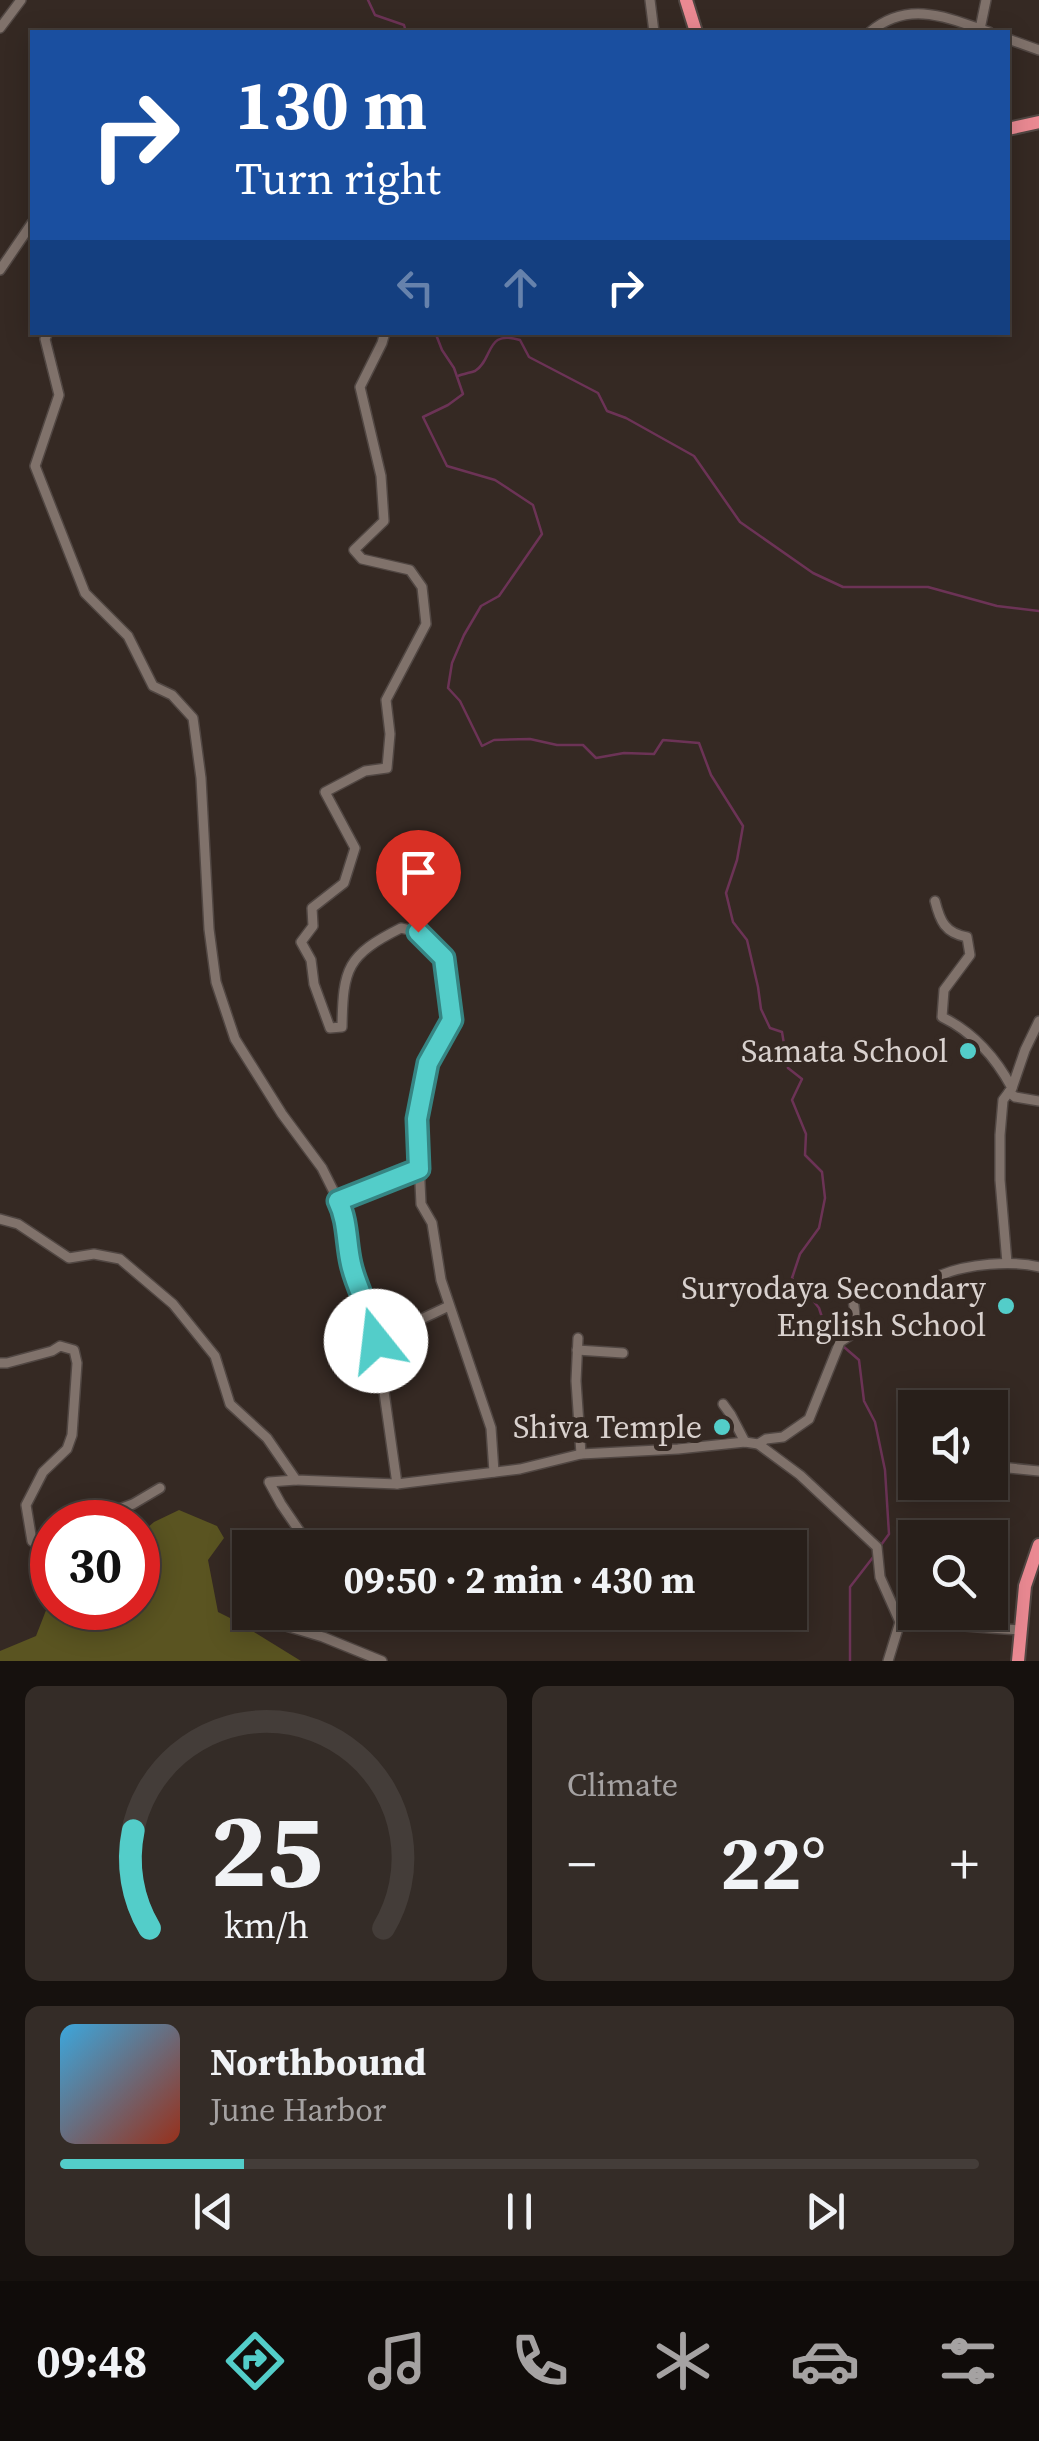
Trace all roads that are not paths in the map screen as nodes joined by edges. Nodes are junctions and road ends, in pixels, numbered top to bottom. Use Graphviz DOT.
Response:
graph roads {
  1 [pos="21,0"];
  2 [pos="650,0"];
  3 [pos="686,0"];
  4 [pos="986,0"];
  5 [pos="0,28"];
  6 [pos="654,30"];
  7 [pos="695,30"];
  8 [pos="872,30"];
  9 [pos="982,30"];
  10 [pos="985,30"];
  11 [pos="1010,40"];
  12 [pos="1039,50"];
  13 [pos="1039,122"];
  14 [pos="1010,128"];
  15 [pos="30,226"];
  16 [pos="0,270"];
  17 [pos="47,335"];
  18 [pos="384,335"];
  19 [pos="935,901"];
  20 [pos="1039,1022"];
  21 [pos="1011,1090"];
  22 [pos="1039,1101"];
  23 [pos="419,1169"];
  24 [pos="338,1201"];
  25 [pos="0,1219"];
  26 [pos="1007,1263"];
  27 [pos="1039,1267"];
  28 [pos="450,1306"];
  29 [pos="374,1321"];
  30 [pos="578,1338"];
  31 [pos="577,1350"];
  32 [pos="622,1353"];
  33 [pos="0,1363"];
  34 [pos="723,1404"];
  35 [pos="745,1442"];
  36 [pos="758,1444"];
  37 [pos="581,1454"];
  38 [pos="1008,1468"];
  39 [pos="1039,1471"];
  40 [pos="494,1472"];
  41 [pos="296,1480"];
  42 [pos="397,1484"];
  43 [pos="160,1488"];
  44 [pos="140,1500"];
  45 [pos="30,1529"];
  46 [pos="299,1530"];
  47 [pos="1039,1545"];
  48 [pos="1036,1564"];
  49 [pos="1022,1605"];
  50 [pos="1038,1609"];
  51 [pos="898,1618"];
  52 [pos="898,1628"];
  53 [pos="1008,1629"];
  54 [pos="300,1630"];
  55 [pos="1020,1630"];
  56 [pos="382,1661"];
  57 [pos="888,1661"];
  58 [pos="1018,1661"];
  1 -- 5 [label="street"];
  2 -- 6 [label="street"];
  3 -- 7 [label="highway"];
  4 -- 10 [label="street"];
  8 -- 9 [label="street"];
  11 -- 12 [label="street"];
  13 -- 14 [label="highway"];
  15 -- 16 [label="street"];
  17 -- 24 [label="street"];
  18 -- 23 [label="street"];
  19 -- 21 [label="street"];
  20 -- 21 [label="street"];
  21 -- 22 [label="street"];
  21 -- 26 [label="street"];
  23 -- 24 [label="street"];
  23 -- 28 [label="street"];
  24 -- 29 [label="street"];
  25 -- 41 [label="street"];
  26 -- 27 [label="street"];
  26 -- 36 [label="street"];
  28 -- 29 [label="street"];
  28 -- 40 [label="street"];
  29 -- 42 [label="street"];
  30 -- 31 [label="street"];
  31 -- 32 [label="street"];
  31 -- 37 [label="street"];
  33 -- 45 [label="street"];
  34 -- 35 [label="street"];
  35 -- 36 [label="street"];
  35 -- 37 [label="street"];
  36 -- 51 [label="street"];
  37 -- 40 [label="street"];
  38 -- 39 [label="street"];
  40 -- 42 [label="street"];
  41 -- 42 [label="street"];
  41 -- 46 [label="street"];
  43 -- 44 [label="street"];
  47 -- 48 [label="highway"];
  48 -- 49 [label="highway"];
  49 -- 50 [label="street"];
  49 -- 55 [label="highway"];
  52 -- 57 [label="street"];
  53 -- 55 [label="street"];
  54 -- 56 [label="street"];
  55 -- 58 [label="highway"];
}
